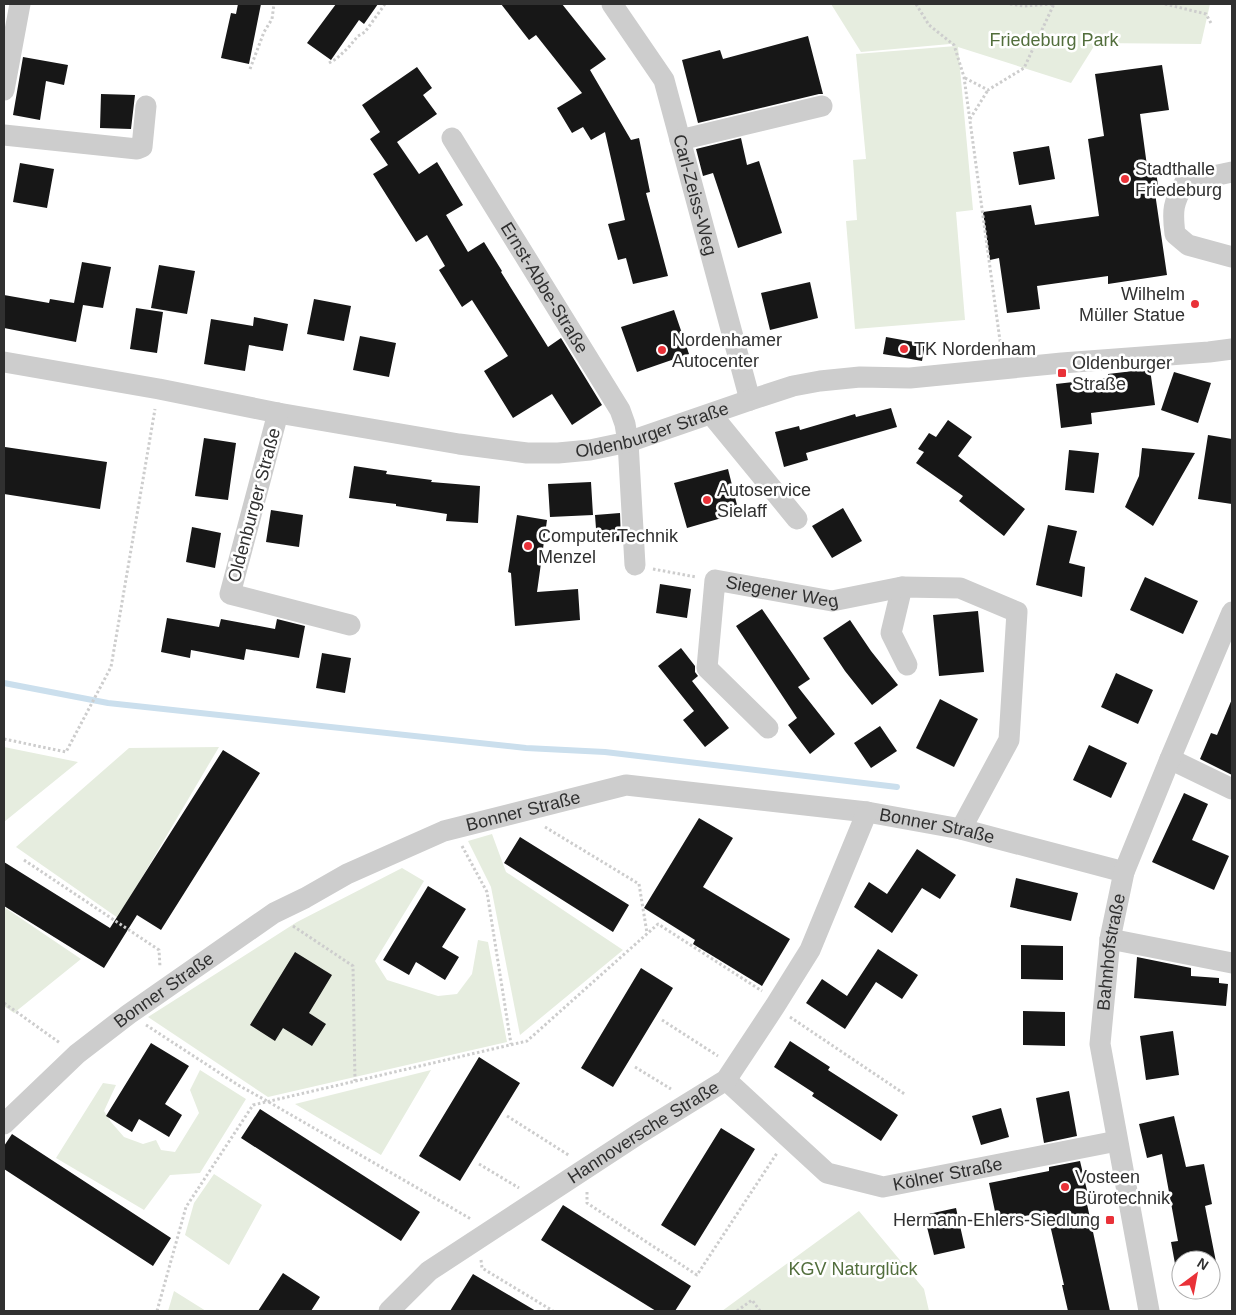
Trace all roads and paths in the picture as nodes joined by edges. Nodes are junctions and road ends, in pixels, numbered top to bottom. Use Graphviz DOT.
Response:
graph roads {
  1 [pos="20,4"];
  2 [pos="274,4"];
  3 [pos="385,4"];
  4 [pos="612,4"];
  5 [pos="916,4"];
  6 [pos="1010,4"];
  7 [pos="1054,4"];
  8 [pos="1165,4"];
  9 [pos="1212,25"];
  10 [pos="329,63"];
  11 [pos="250,69"];
  12 [pos="964,77"];
  13 [pos="4,90"];
  14 [pos="988,90"];
  15 [pos="146,106"];
  16 [pos="822,106"];
  17 [pos="970,120"];
  18 [pos="4,135"];
  19 [pos="452,138"];
  20 [pos="680,140"];
  21 [pos="1232,172"];
  22 [pos="1232,257"];
  23 [pos="1232,349"];
  24 [pos="4,362"];
  25 [pos="1003,369"];
  26 [pos="159,389"];
  27 [pos="750,400"];
  28 [pos="278,413"];
  29 [pos="710,414"];
  30 [pos="628,442"];
  31 [pos="797,519"];
  32 [pos="635,566"];
  33 [pos="715,580"];
  34 [pos="902,586"];
  35 [pos="1232,612"];
  36 [pos="350,625"];
  37 [pos="907,665"];
  38 [pos="768,728"];
  39 [pos="4,739"];
  40 [pos="1170,759"];
  41 [pos="1232,788"];
  42 [pos="520,812"];
  43 [pos="867,812"];
  44 [pos="453,829"];
  45 [pos="961,829"];
  46 [pos="24,860"];
  47 [pos="1124,872"];
  48 [pos="274,913"];
  49 [pos="647,934"];
  50 [pos="1110,939"];
  51 [pos="1232,962"];
  52 [pos="162,991"];
  53 [pos="4,1003"];
  54 [pos="776,1004"];
  55 [pos="129,1014"];
  56 [pos="662,1020"];
  57 [pos="511,1044"];
  58 [pos="77,1054"];
  59 [pos="636,1067"];
  60 [pos="731,1073"];
  61 [pos="355,1081"];
  62 [pos="906,1095"];
  63 [pos="268,1101"];
  64 [pos="690,1102"];
  65 [pos="507,1116"];
  66 [pos="4,1124"];
  67 [pos="788,1136"];
  68 [pos="1117,1141"];
  69 [pos="479,1164"];
  70 [pos="588,1167"];
  71 [pos="538,1200"];
  72 [pos="485,1235"];
  73 [pos="157,1311"];
  74 [pos="389,1311"];
  75 [pos="554,1311"];
  76 [pos="737,1311"];
  77 [pos="760,1311"];
  78 [pos="1149,1311"];
  1 -- 13 [label="street"];
  2 -- 11 [label="path"];
  3 -- 10 [label="path"];
  4 -- 20 [label="street, Carl-Zeiss-Weg"];
  5 -- 12 [label="path"];
  6 -- 7 [label="path"];
  7 -- 14 [label="path"];
  8 -- 9 [label="path"];
  12 -- 14 [label="path"];
  12 -- 17 [label="path"];
  14 -- 17 [label="path"];
  15 -- 18 [label="street"];
  16 -- 20 [label="street"];
  17 -- 25 [label="path"];
  19 -- 30 [label="street, Ernst-Abbe-Straße"];
  20 -- 27 [label="street, Carl-Zeiss-Weg"];
  21 -- 22 [label="street"];
  23 -- 25 [label="street, Oldenburger Straße"];
  24 -- 26 [label="street, Oldenburger Straße"];
  25 -- 27 [label="street, Oldenburger Straße"];
  26 -- 28 [label="street, Oldenburger Straße"];
  26 -- 39 [label="path"];
  27 -- 29 [label="street, Oldenburger Straße"];
  28 -- 30 [label="street, Oldenburger Straße"];
  28 -- 36 [label="street, Oldenburger Straße"];
  29 -- 30 [label="street, Oldenburger Straße"];
  29 -- 31 [label="street"];
  30 -- 32 [label="street, Ernst-Abbe-Straße"];
  32 -- 33 [label="path"];
  33 -- 34 [label="street, Siegener Weg"];
  33 -- 38 [label="street, Siegener Weg"];
  34 -- 37 [label="street"];
  34 -- 45 [label="street, Siegener Weg"];
  35 -- 40 [label="street, Bahnhofstraße"];
  40 -- 41 [label="street"];
  40 -- 47 [label="street, Bahnhofstraße"];
  42 -- 43 [label="street, Bonner Straße"];
  42 -- 44 [label="street, Bonner Straße"];
  42 -- 49 [label="path"];
  43 -- 45 [label="street, Bonner Straße"];
  43 -- 54 [label="street, Hannoversche Straße"];
  44 -- 48 [label="street, Bonner Straße"];
  44 -- 57 [label="path"];
  45 -- 47 [label="street, Bonner Straße"];
  46 -- 52 [label="path"];
  47 -- 50 [label="street, Bahnhofstraße"];
  48 -- 52 [label="street, Bonner Straße"];
  48 -- 61 [label="path"];
  49 -- 54 [label="path"];
  49 -- 57 [label="path"];
  50 -- 51 [label="street"];
  50 -- 68 [label="street, Bahnhofstraße"];
  52 -- 55 [label="street, Bonner Straße"];
  53 -- 58 [label="path"];
  54 -- 60 [label="street, Hannoversche Straße"];
  54 -- 62 [label="path"];
  55 -- 58 [label="street, Bonner Straße"];
  55 -- 63 [label="path"];
  56 -- 60 [label="path"];
  57 -- 61 [label="path"];
  58 -- 66 [label="street, Bonner Straße"];
  59 -- 64 [label="path"];
  60 -- 64 [label="street, Hannoversche Straße"];
  60 -- 67 [label="street, Kölner Straße"];
  61 -- 63 [label="path"];
  63 -- 72 [label="path"];
  63 -- 73 [label="path"];
  64 -- 70 [label="street, Hannoversche Straße"];
  65 -- 70 [label="path"];
  67 -- 68 [label="street, Kölner Straße"];
  67 -- 70 [label="path"];
  68 -- 78 [label="street, Bahnhofstraße"];
  69 -- 71 [label="path"];
  70 -- 71 [label="street, Hannoversche Straße"];
  71 -- 72 [label="street, Hannoversche Straße"];
  72 -- 74 [label="street, Hannoversche Straße"];
  72 -- 75 [label="path"];
  76 -- 77 [label="path"];
}
